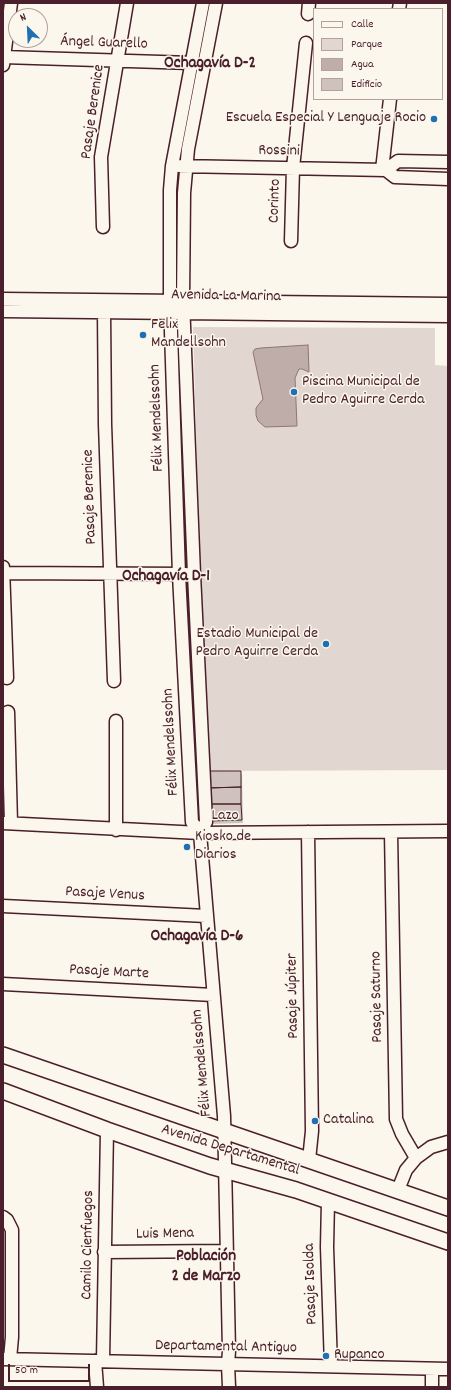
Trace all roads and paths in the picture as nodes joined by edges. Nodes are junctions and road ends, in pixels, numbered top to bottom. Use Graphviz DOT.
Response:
graph roads {
  1 [pos="11,3"];
  2 [pos="127,3"];
  3 [pos="203,3"];
  4 [pos="216,3"];
  5 [pos="306,43"];
  6 [pos="3,60"];
  7 [pos="117,61"];
  8 [pos="192,63"];
  9 [pos="204,66"];
  10 [pos="390,100"];
  11 [pos="448,162"];
  12 [pos="172,166"];
  13 [pos="186,166"];
  14 [pos="293,168"];
  15 [pos="384,170"];
  16 [pos="448,179"];
  17 [pos="103,227"];
  18 [pos="291,241"];
  19 [pos="3,299"];
  20 [pos="398,303"];
  21 [pos="448,304"];
  22 [pos="54,306"];
  23 [pos="170,307"];
  24 [pos="184,307"];
  25 [pos="359,309"];
  26 [pos="3,310"];
  27 [pos="104,312"];
  28 [pos="397,316"];
  29 [pos="448,316"];
  30 [pos="3,567"];
  31 [pos="3,573"];
  32 [pos="110,574"];
  33 [pos="179,574"];
  34 [pos="194,574"];
  35 [pos="6,678"];
  36 [pos="114,681"];
  37 [pos="8,712"];
  38 [pos="116,721"];
  39 [pos="7,823"];
  40 [pos="116,830"];
  41 [pos="448,831"];
  42 [pos="308,832"];
  43 [pos="391,832"];
  44 [pos="200,833"];
  45 [pos="3,906"];
  46 [pos="206,916"];
  47 [pos="3,984"];
  48 [pos="213,995"];
  49 [pos="3,1055"];
  50 [pos="4,1094"];
  51 [pos="107,1130"];
  52 [pos="224,1131"];
  53 [pos="448,1142"];
  54 [pos="416,1158"];
  55 [pos="309,1160"];
  56 [pos="226,1170"];
  57 [pos="398,1190"];
  58 [pos="328,1201"];
  59 [pos="448,1208"];
  60 [pos="5,1218"];
  61 [pos="448,1242"];
  62 [pos="226,1251"];
  63 [pos="104,1252"];
  64 [pos="6,1359"];
  65 [pos="99,1361"];
  66 [pos="228,1364"];
  67 [pos="331,1366"];
  68 [pos="432,1369"];
  69 [pos="448,1369"];
  70 [pos="97,1387"];
  71 [pos="229,1387"];
  72 [pos="432,1387"];
  1 -- 6 [label="street"];
  2 -- 7 [label="street, Pasaje Berenice"];
  3 -- 8 [label="street, Félix Mendelssohn"];
  4 -- 9 [label="street, Félix Mendelssohn"];
  5 -- 14 [label="street, Corinto"];
  6 -- 7 [label="street, Ángel Guarello"];
  7 -- 8 [label="street, Ángel Guarello"];
  7 -- 17 [label="street, Pasaje Berenice"];
  8 -- 9 [label="street, Ángel Guarello"];
  8 -- 12 [label="street, Félix Mendelssohn"];
  9 -- 13 [label="street, Félix Mendelssohn"];
  10 -- 15 [label="street"];
  11 -- 15 [label="street, Rossini"];
  12 -- 13 [label="street, Rossini"];
  12 -- 23 [label="street, Félix Mendelssohn"];
  13 -- 14 [label="street, Rossini"];
  13 -- 24 [label="street, Félix Mendelssohn"];
  14 -- 15 [label="street, Rossini"];
  14 -- 18 [label="street, Corinto"];
  15 -- 16 [label="street, Rossini"];
  19 -- 22 [label="street, Avenida La Marina"];
  20 -- 21 [label="street, Avenida La Marina"];
  20 -- 25 [label="street, Avenida La Marina"];
  20 -- 28 [label="street"];
  22 -- 23 [label="street, Avenida La Marina"];
  22 -- 26 [label="street, Avenida La Marina"];
  22 -- 27 [label="street, Avenida La Marina"];
  23 -- 24 [label="street, Avenida La Marina"];
  23 -- 27 [label="street, Avenida La Marina"];
  23 -- 33 [label="street, Félix Mendelssohn"];
  24 -- 25 [label="street, Avenida La Marina"];
  24 -- 34 [label="street, Félix Mendelssohn"];
  25 -- 28 [label="street, Avenida La Marina"];
  27 -- 32 [label="street, Pasaje Berenice"];
  28 -- 29 [label="street, Avenida La Marina"];
  30 -- 31 [label="street"];
  31 -- 32 [label="street"];
  31 -- 35 [label="street"];
  32 -- 33 [label="street"];
  32 -- 36 [label="street, Pasaje Berenice"];
  33 -- 34 [label="street"];
  33 -- 44 [label="street, Félix Mendelssohn"];
  34 -- 44 [label="street, Félix Mendelssohn"];
  37 -- 39 [label="street"];
  38 -- 40 [label="street"];
  39 -- 40 [label="street, Lazo"];
  40 -- 44 [label="street, Lazo"];
  41 -- 43 [label="street, Lazo"];
  42 -- 43 [label="street, Lazo"];
  42 -- 44 [label="street, Lazo"];
  42 -- 55 [label="street, Pasaje Júpiter"];
  43 -- 54 [label="street, Pasaje Saturno"];
  44 -- 46 [label="street, Félix Mendelssohn"];
  45 -- 46 [label="street, Pasaje Venus"];
  46 -- 48 [label="street, Félix Mendelssohn"];
  47 -- 48 [label="street, Pasaje Marte"];
  48 -- 52 [label="street, Félix Mendelssohn"];
  49 -- 52 [label="main road, Avenida Departamental"];
  50 -- 51 [label="main road, Avenida Departamental"];
  51 -- 56 [label="main road, Avenida Departamental"];
  51 -- 63 [label="street, Camilo Cienfuegos"];
  52 -- 55 [label="main road, Avenida Departamental"];
  52 -- 56 [label="street, Félix Mendelssohn"];
  53 -- 54 [label="street"];
  54 -- 57 [label="street"];
  55 -- 57 [label="main road, Avenida Departamental"];
  56 -- 58 [label="main road, Avenida Departamental"];
  56 -- 62 [label="street, Félix Mendelssohn"];
  57 -- 59 [label="main road, Avenida Departamental"];
  58 -- 61 [label="main road, Avenida Departamental"];
  58 -- 67 [label="street, Pasaje Isolda"];
  60 -- 64 [label="street"];
  62 -- 63 [label="street, Luis Mena"];
  62 -- 66 [label="street, Félix Mendelssohn"];
  63 -- 65 [label="street, Camilo Cienfuegos"];
  64 -- 65 [label="street, Departamental Antiguo"];
  65 -- 66 [label="street, Departamental Antiguo"];
  65 -- 70 [label="street, Camilo Cienfuegos"];
  66 -- 67 [label="street, Departamental Antiguo"];
  66 -- 71 [label="street, Félix Mendelssohn"];
  67 -- 68 [label="street, Departamental Antiguo"];
  68 -- 69 [label="street, Departamental Antiguo"];
  68 -- 72 [label="street"];
}
